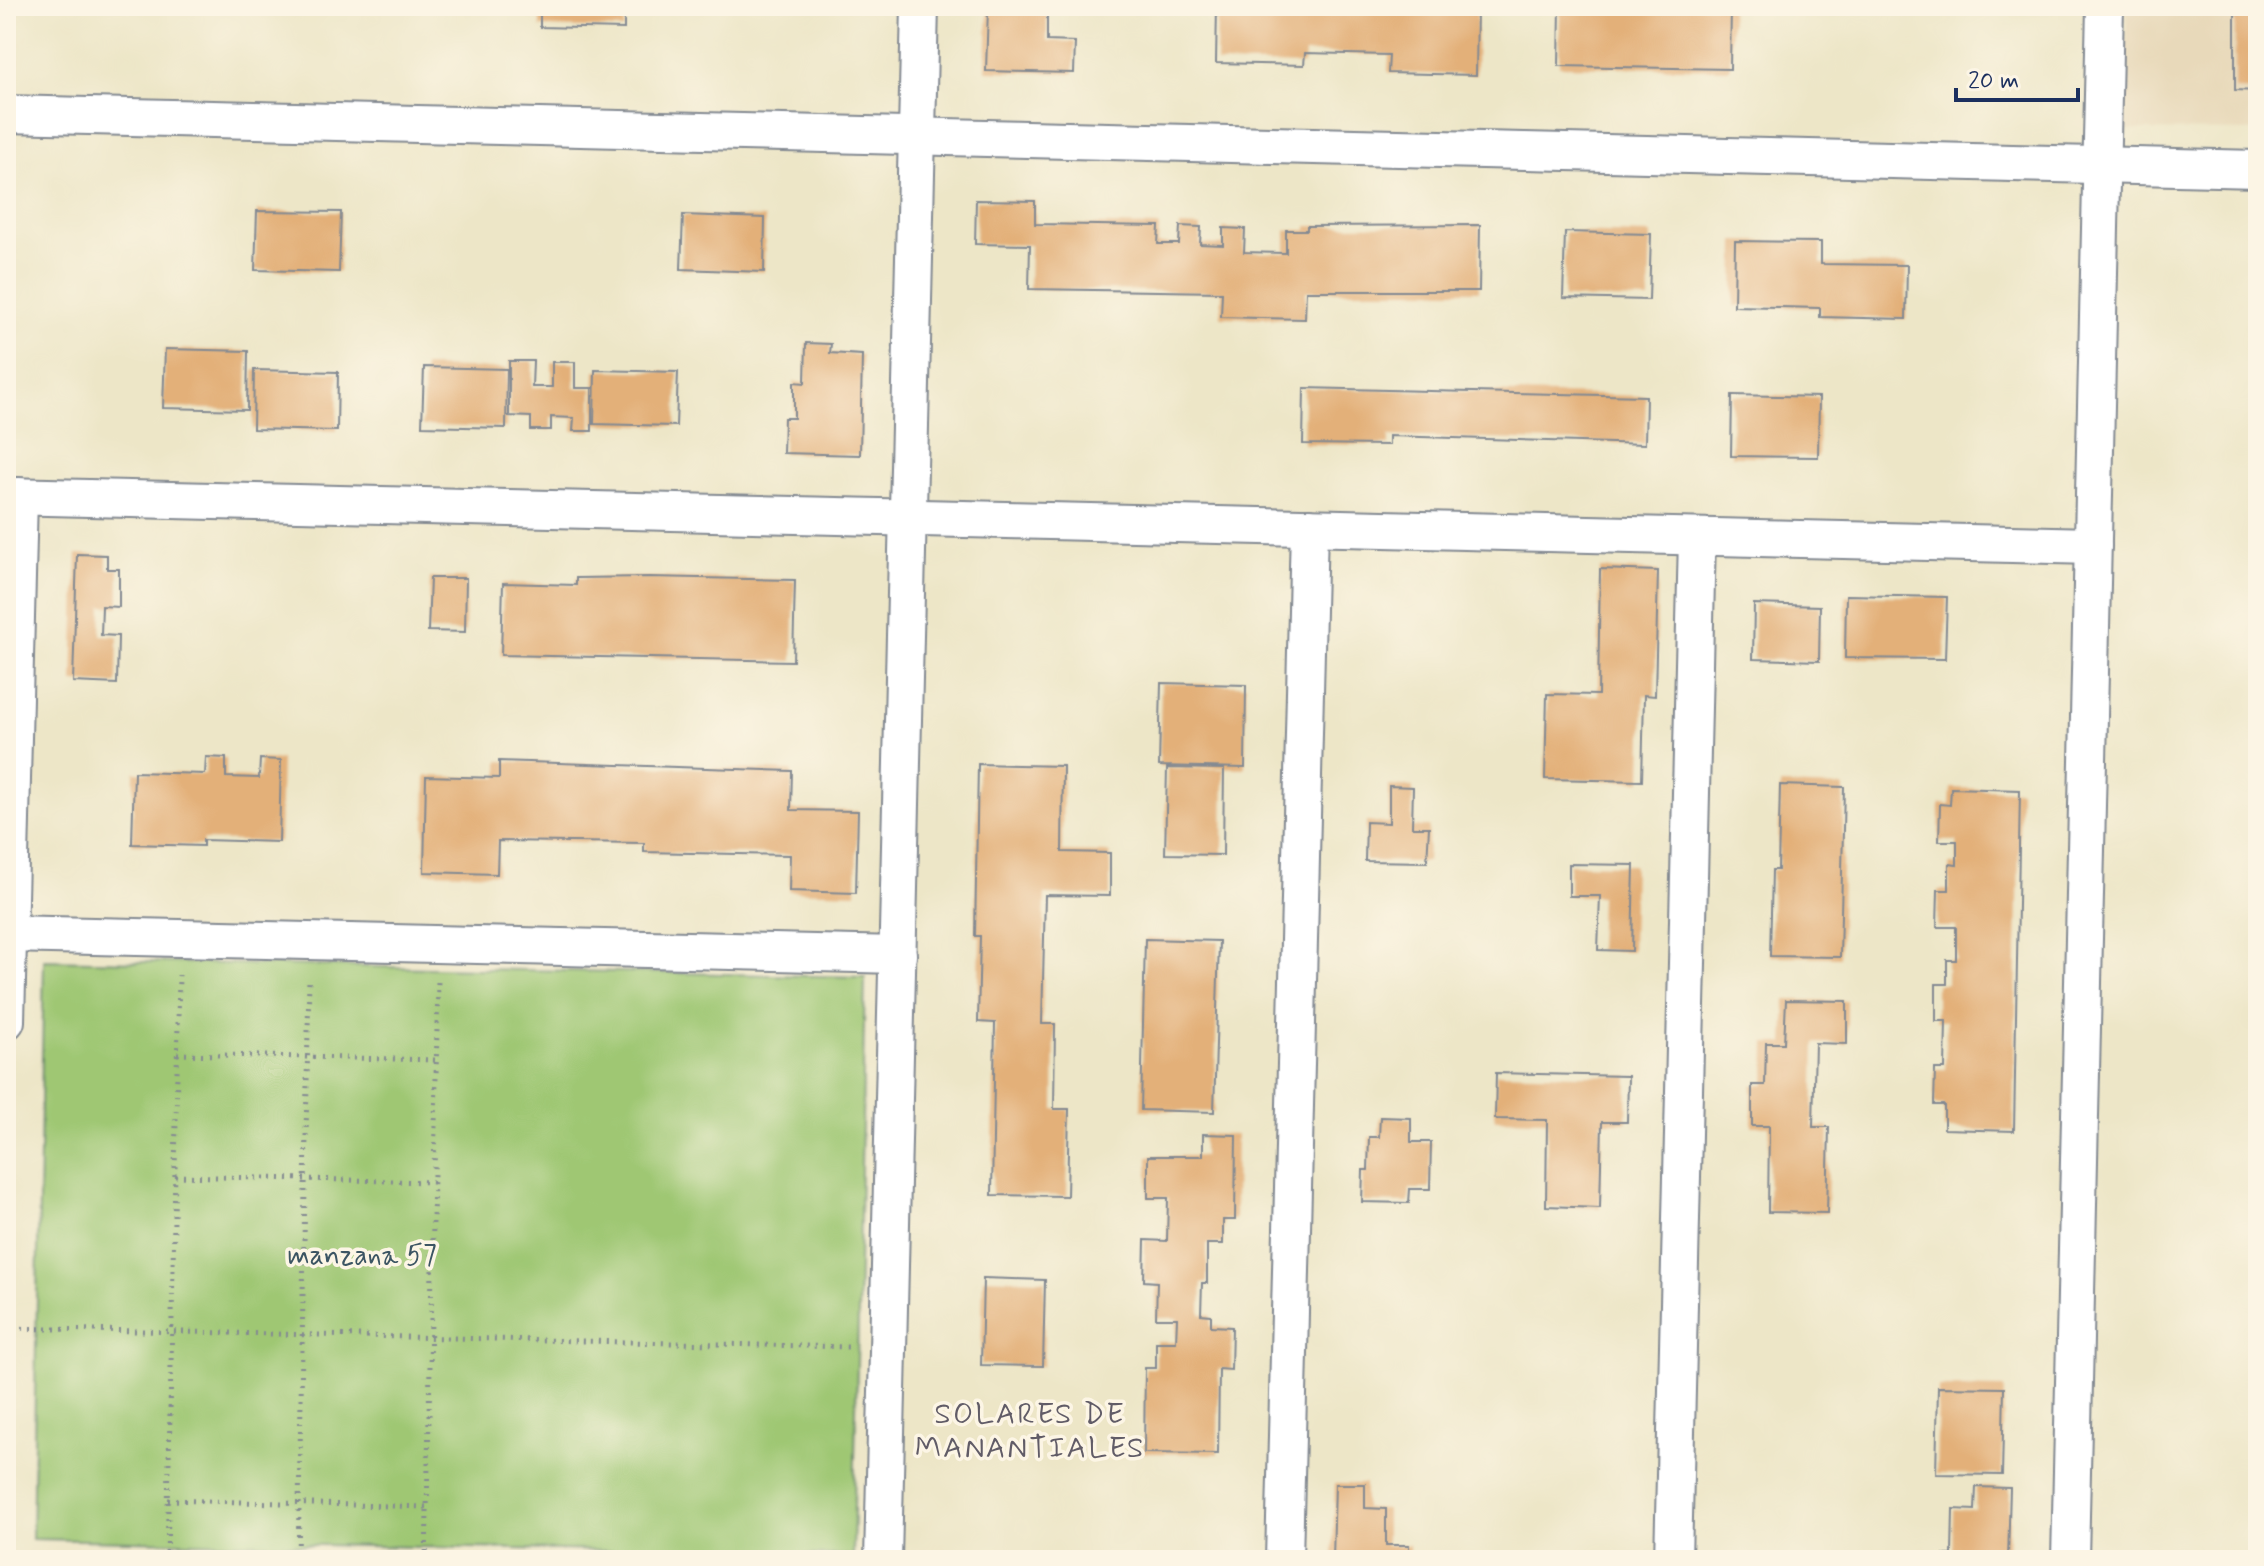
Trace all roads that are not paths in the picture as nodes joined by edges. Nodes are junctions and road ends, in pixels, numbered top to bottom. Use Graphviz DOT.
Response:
graph roads {
  1 [pos="920,6"];
  2 [pos="2105,6"];
  3 [pos="6,114"];
  4 [pos="917,137"];
  5 [pos="2101,165"];
  6 [pos="2258,169"];
  7 [pos="12,496"];
  8 [pos="908,518"];
  9 [pos="1309,527"];
  10 [pos="1697,537"];
  11 [pos="2093,546"];
  12 [pos="8,934"];
  13 [pos="898,955"];
  14 [pos="6,1021"];
  15 [pos="883,1560"];
  16 [pos="1284,1560"];
  17 [pos="1673,1560"];
  18 [pos="2070,1560"];
  1 -- 4 [label="street"];
  2 -- 5 [label="street"];
  3 -- 4 [label="street"];
  4 -- 5 [label="street"];
  4 -- 8 [label="street"];
  5 -- 6 [label="street"];
  5 -- 11 [label="street"];
  7 -- 8 [label="street"];
  7 -- 12 [label="street"];
  8 -- 9 [label="street"];
  8 -- 13 [label="street"];
  9 -- 10 [label="street"];
  9 -- 16 [label="street"];
  10 -- 11 [label="street"];
  10 -- 17 [label="street"];
  11 -- 18 [label="street"];
  12 -- 13 [label="street"];
  12 -- 14 [label="street"];
  13 -- 15 [label="street"];
}
